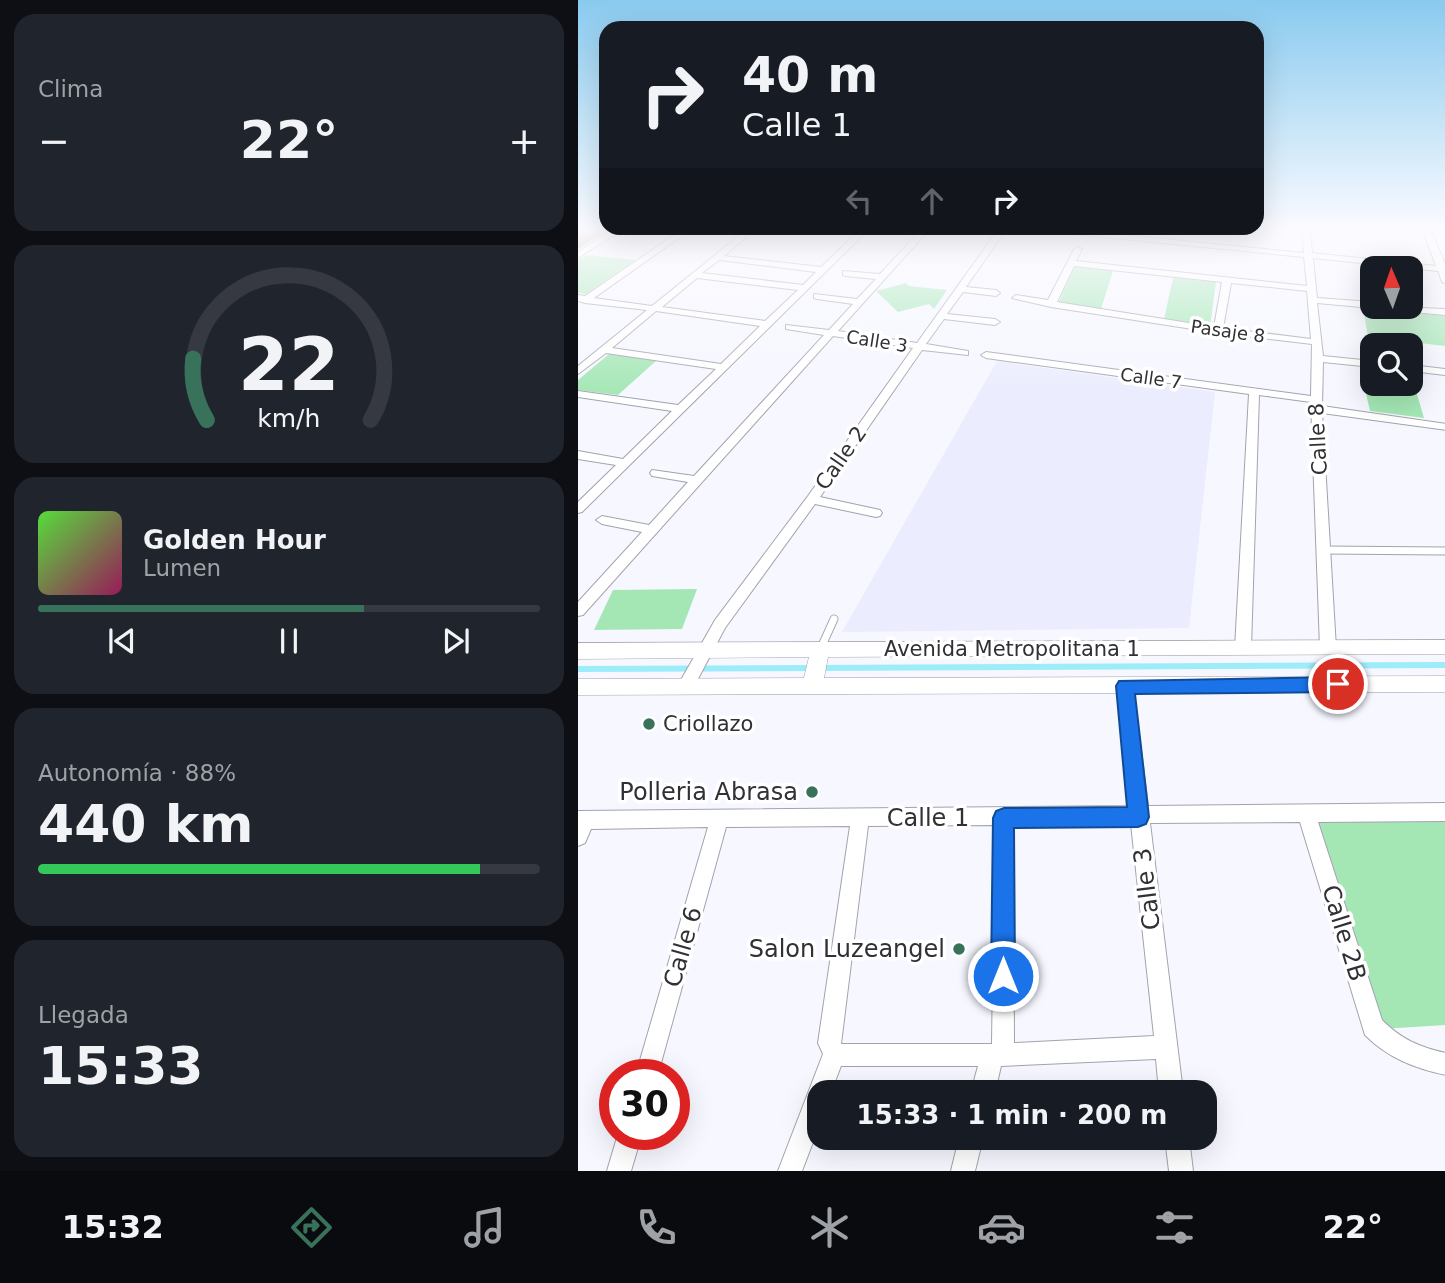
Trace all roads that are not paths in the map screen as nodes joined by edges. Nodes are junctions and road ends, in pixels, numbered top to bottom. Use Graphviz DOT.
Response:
graph roads {
  1 [pos="601,286"];
  2 [pos="682,286"];
  3 [pos="785,286"];
  4 [pos="807,286"];
  5 [pos="874,286"];
  6 [pos="963,286"];
  7 [pos="1059,286"];
  8 [pos="1226,286"];
  9 [pos="1261,286"];
  10 [pos="1311,286"];
  11 [pos="805,288"];
  12 [pos="961,289"];
  13 [pos="996,293"];
  14 [pos="1312,294"];
  15 [pos="817,296"];
  16 [pos="582,298"];
  17 [pos="1016,298"];
  18 [pos="859,302"];
  19 [pos="1360,303"];
  20 [pos="1050,304"];
  21 [pos="578,305"];
  22 [pos="654,309"];
  23 [pos="1423,310"];
  24 [pos="1445,312"];
  25 [pos="942,316"];
  26 [pos="995,322"];
  27 [pos="767,324"];
  28 [pos="789,327"];
  29 [pos="1218,330"];
  30 [pos="831,334"];
  31 [pos="1316,342"];
  32 [pos="919,347"];
  33 [pos="604,349"];
  34 [pos="965,354"];
  35 [pos="986,355"];
  36 [pos="1318,358"];
  37 [pos="1360,363"];
  38 [pos="723,367"];
  39 [pos="1423,369"];
  40 [pos="578,371"];
  41 [pos="1445,372"];
  42 [pos="1254,393"];
  43 [pos="578,394"];
  44 [pos="1317,405"];
  45 [pos="680,409"];
  46 [pos="1445,427"];
  47 [pos="578,455"];
  48 [pos="626,463"];
  49 [pos="656,473"];
  50 [pos="697,480"];
  51 [pos="812,499"];
  52 [pos="578,509"];
  53 [pos="876,513"];
  54 [pos="602,520"];
  55 [pos="652,530"];
  56 [pos="1323,550"];
  57 [pos="1445,551"];
  58 [pos="578,611"];
  59 [pos="834,619"];
  60 [pos="1243,648"];
  61 [pos="1328,648"];
  62 [pos="1445,648"];
  63 [pos="578,651"];
  64 [pos="701,654"];
  65 [pos="820,654"];
  66 [pos="812,682"];
  67 [pos="686,683"];
  68 [pos="1445,684"];
  69 [pos="1125,686"];
  70 [pos="578,687"];
  71 [pos="1445,812"];
  72 [pos="1306,813"];
  73 [pos="1138,817"];
  74 [pos="1004,818"];
  75 [pos="860,819"];
  76 [pos="719,820"];
  77 [pos="580,825"];
  78 [pos="1166,1047"];
  79 [pos="834,1054"];
  80 [pos="997,1055"];
  81 [pos="651,1059"];
  82 [pos="1445,1064"];
  83 [pos="988,1080"];
  84 [pos="1170,1080"];
  85 [pos="625,1150"];
  86 [pos="968,1150"];
  87 [pos="1178,1150"];
  88 [pos="619,1171"];
  89 [pos="790,1171"];
  90 [pos="963,1171"];
  91 [pos="1181,1171"];
  1 -- 16 [label="street"];
  2 -- 22 [label="street"];
  3 -- 11 [label="street"];
  4 -- 11 [label="street"];
  5 -- 18 [label="street"];
  6 -- 12 [label="street, Calle 2"];
  7 -- 20 [label="street"];
  8 -- 29 [label="street"];
  9 -- 14 [label="street"];
  10 -- 14 [label="street, Calle 8"];
  11 -- 27 [label="street"];
  12 -- 13 [label="street"];
  12 -- 25 [label="street, Calle 2"];
  14 -- 19 [label="street"];
  14 -- 31 [label="street, Calle 8"];
  15 -- 18 [label="street"];
  16 -- 21 [label="street"];
  16 -- 22 [label="street"];
  17 -- 20 [label="street, Pasaje 8"];
  18 -- 30 [label="street"];
  20 -- 29 [label="street, Pasaje 8"];
  22 -- 27 [label="street"];
  22 -- 33 [label="street"];
  23 -- 24 [label="street"];
  25 -- 26 [label="street"];
  25 -- 32 [label="street, Calle 2"];
  27 -- 38 [label="street"];
  28 -- 30 [label="street, Calle 3"];
  29 -- 31 [label="street, Pasaje 8"];
  30 -- 32 [label="street, Calle 3"];
  30 -- 50 [label="street"];
  31 -- 36 [label="street, Calle 8"];
  32 -- 34 [label="street, Calle 3"];
  32 -- 51 [label="street, Calle 2"];
  33 -- 38 [label="street"];
  33 -- 40 [label="street"];
  35 -- 42 [label="street, Calle 7"];
  36 -- 37 [label="street"];
  36 -- 44 [label="street, Calle 8"];
  38 -- 45 [label="street"];
  39 -- 41 [label="street"];
  42 -- 44 [label="street, Calle 7"];
  42 -- 60 [label="street"];
  43 -- 45 [label="street"];
  44 -- 46 [label="street, Calle 7"];
  44 -- 56 [label="street, Calle 8"];
  45 -- 48 [label="street"];
  47 -- 48 [label="street"];
  48 -- 52 [label="street"];
  49 -- 50 [label="street"];
  50 -- 55 [label="street"];
  51 -- 53 [label="street"];
  51 -- 64 [label="street, Calle 2"];
  54 -- 55 [label="street"];
  55 -- 58 [label="street"];
  56 -- 57 [label="lane"];
  56 -- 61 [label="street, Calle 8"];
  59 -- 65 [label="lane"];
  60 -- 61 [label="street, Avenida Metropolitana 1"];
  60 -- 65 [label="street, Avenida Metropolitana 1"];
  61 -- 62 [label="street, Avenida Metropolitana 1"];
  63 -- 64 [label="street, Avenida Metropolitana 1"];
  64 -- 65 [label="street, Avenida Metropolitana 1"];
  64 -- 67 [label="street, Calle 2"];
  65 -- 66 [label="street"];
  66 -- 67 [label="street, Avenida Metropolitana 1"];
  66 -- 69 [label="street, Avenida Metropolitana 1"];
  67 -- 70 [label="street, Avenida Metropolitana 1"];
  68 -- 69 [label="street, Avenida Metropolitana 1"];
  69 -- 73 [label="street, Calle 3"];
  71 -- 72 [label="street, Calle 1"];
  72 -- 73 [label="street, Calle 1"];
  72 -- 82 [label="street, Calle 2B"];
  73 -- 74 [label="street, Calle 1"];
  73 -- 78 [label="street, Calle 3"];
  74 -- 75 [label="street, Calle 1"];
  74 -- 80 [label="street"];
  75 -- 76 [label="street, Calle 1"];
  75 -- 79 [label="street"];
  76 -- 77 [label="street, Calle 1"];
  76 -- 81 [label="street, Calle 6"];
  78 -- 80 [label="street"];
  78 -- 84 [label="street, Calle 3"];
  79 -- 80 [label="street"];
  79 -- 89 [label="street"];
  80 -- 83 [label="street"];
  85 -- 88 [label="street"];
  86 -- 90 [label="street"];
  87 -- 91 [label="street"];
}
